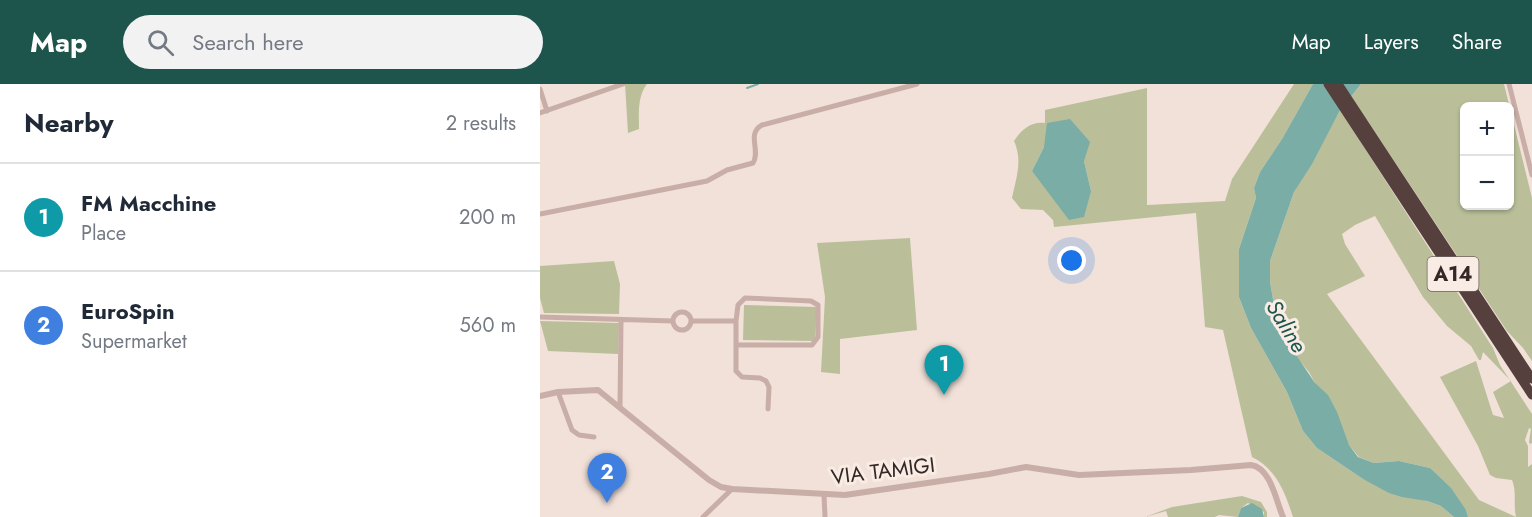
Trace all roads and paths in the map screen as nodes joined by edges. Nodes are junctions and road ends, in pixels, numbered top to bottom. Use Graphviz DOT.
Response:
graph roads {
  1 [pos="623,84"];
  2 [pos="917,84"];
  3 [pos="1328,84"];
  4 [pos="1338,84"];
  5 [pos="1509,84"];
  6 [pos="540,89"];
  7 [pos="547,111"];
  8 [pos="540,113"];
  9 [pos="1376,150"];
  10 [pos="1532,174"];
  11 [pos="540,213"];
  12 [pos="540,317"];
  13 [pos="621,320"];
  14 [pos="672,321"];
  15 [pos="691,321"];
  16 [pos="736,321"];
  17 [pos="736,345"];
  18 [pos="1532,379"];
  19 [pos="558,392"];
  20 [pos="1532,395"];
  21 [pos="540,396"];
  22 [pos="620,406"];
  23 [pos="768,409"];
  24 [pos="594,437"];
  25 [pos="732,489"];
  26 [pos="824,495"];
  27 [pos="703,517"];
  28 [pos="825,517"];
  29 [pos="1283,517"];
  1 -- 7 [label="street"];
  2 -- 11 [label="street"];
  3 -- 9 [label="highway, A14"];
  4 -- 9 [label="highway, A14"];
  5 -- 10 [label="street"];
  6 -- 7 [label="street"];
  7 -- 8 [label="street"];
  9 -- 18 [label="highway, A14"];
  9 -- 20 [label="highway, A14"];
  12 -- 13 [label="street"];
  13 -- 14 [label="street"];
  13 -- 22 [label="street"];
  14 -- 15 [label="street"];
  14 -- 15 [label="street"];
  15 -- 16 [label="street"];
  16 -- 17 [label="street"];
  16 -- 17 [label="street"];
  17 -- 23 [label="street"];
  19 -- 21 [label="street, VIA TAMIGI"];
  19 -- 22 [label="street, VIA TAMIGI"];
  19 -- 24 [label="street"];
  22 -- 25 [label="street, VIA TAMIGI"];
  25 -- 26 [label="street, VIA TAMIGI"];
  25 -- 27 [label="street"];
  26 -- 28 [label="street"];
  26 -- 29 [label="street, VIA TAMIGI"];
}
